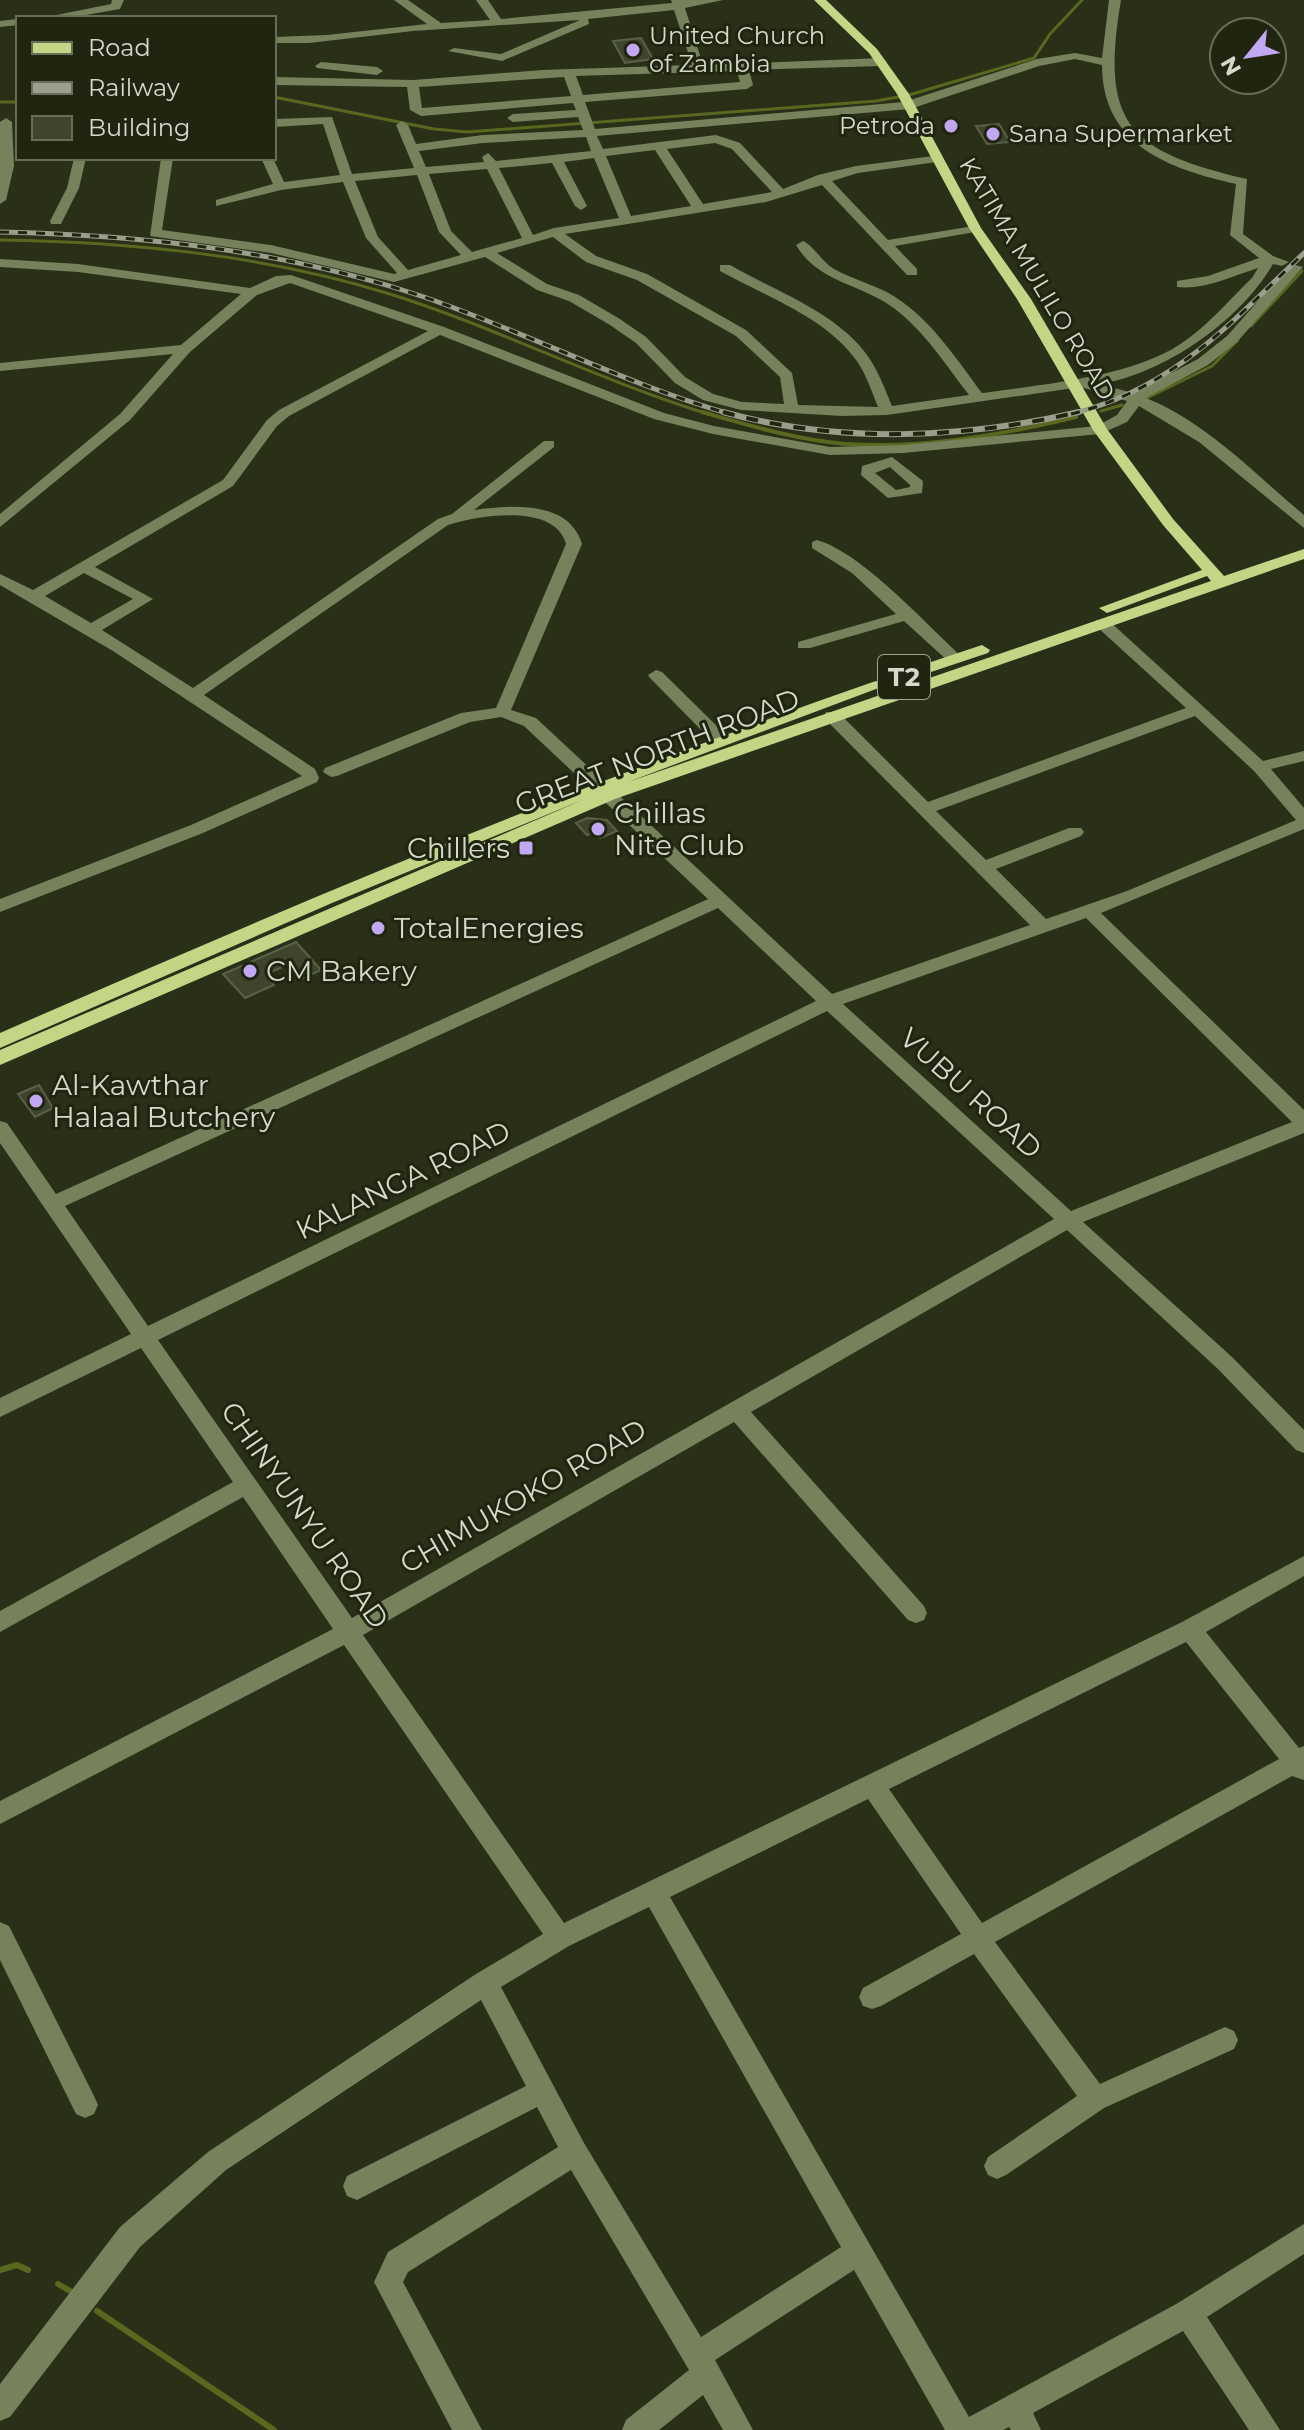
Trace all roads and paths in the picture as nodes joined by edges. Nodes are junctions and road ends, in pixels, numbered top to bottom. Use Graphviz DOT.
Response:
graph roads {
  1 [pos="118,0"];
  2 [pos="400,0"];
  3 [pos="486,0"];
  4 [pos="717,0"];
  5 [pos="820,0"];
  6 [pos="1115,0"];
  7 [pos="679,3"];
  8 [pos="60,16"];
  9 [pos="596,16"];
  10 [pos="497,22"];
  11 [pos="459,25"];
  12 [pos="440,27"];
  13 [pos="276,40"];
  14 [pos="1111,46"];
  15 [pos="454,51"];
  16 [pos="519,51"];
  17 [pos="1075,56"];
  18 [pos="881,62"];
  19 [pos="1107,63"];
  20 [pos="321,66"];
  21 [pos="742,68"];
  22 [pos="699,70"];
  23 [pos="569,73"];
  24 [pos="542,74"];
  25 [pos="441,78"];
  26 [pos="276,81"];
  27 [pos="413,84"];
  28 [pos="579,99"];
  29 [pos="907,100"];
  30 [pos="481,121"];
  31 [pos="6,122"];
  32 [pos="276,123"];
  33 [pos="587,124"];
  34 [pos="402,125"];
  35 [pos="483,139"];
  36 [pos="412,148"];
  37 [pos="660,148"];
  38 [pos="9,150"];
  39 [pos="597,155"];
  40 [pos="937,158"];
  41 [pos="556,159"];
  42 [pos="80,160"];
  43 [pos="167,160"];
  44 [pos="268,160"];
  45 [pos="491,166"];
  46 [pos="422,172"];
  47 [pos="347,178"];
  48 [pos="822,178"];
  49 [pos="280,186"];
  50 [pos="779,192"];
  51 [pos="0,200"];
  52 [pos="220,203"];
  53 [pos="581,206"];
  54 [pos="700,210"];
  55 [pos="626,218"];
  56 [pos="56,221"];
  57 [pos="975,228"];
  58 [pos="554,232"];
  59 [pos="529,238"];
  60 [pos="886,244"];
  61 [pos="803,245"];
  62 [pos="485,251"];
  63 [pos="469,256"];
  64 [pos="1269,259"];
  65 [pos="0,263"];
  66 [pos="725,268"];
  67 [pos="1300,268"];
  68 [pos="912,272"];
  69 [pos="406,275"];
  70 [pos="1182,284"];
  71 [pos="252,292"];
  72 [pos="439,330"];
  73 [pos="185,349"];
  74 [pos="0,367"];
  75 [pos="1077,385"];
  76 [pos="1135,398"];
  77 [pos="979,399"];
  78 [pos="792,409"];
  79 [pos="887,411"];
  80 [pos="1100,430"];
  81 [pos="1055,433"];
  82 [pos="549,444"];
  83 [pos="892,461"];
  84 [pos="455,517"];
  85 [pos="0,522"];
  86 [pos="1304,523"];
  87 [pos="1304,540"];
  88 [pos="817,545"];
  89 [pos="1304,554"];
  90 [pos="84,567"];
  91 [pos="1215,576"];
  92 [pos="0,579"];
  93 [pos="34,596"];
  94 [pos="910,615"];
  95 [pos="1102,623"];
  96 [pos="90,630"];
  97 [pos="804,645"];
  98 [pos="955,659"];
  99 [pos="656,675"];
  100 [pos="193,695"];
  101 [pos="1197,710"];
  102 [pos="502,712"];
  103 [pos="832,716"];
  104 [pos="720,739"];
  105 [pos="1304,756"];
  106 [pos="1260,767"];
  107 [pos="318,772"];
  108 [pos="604,790"];
  109 [pos="927,808"];
  110 [pos="1304,821"];
  111 [pos="1075,832"];
  112 [pos="985,867"];
  113 [pos="721,900"];
  114 [pos="0,906"];
  115 [pos="1089,911"];
  116 [pos="1044,928"];
  117 [pos="829,1002"];
  118 [pos="0,1041"];
  119 [pos="0,1058"];
  120 [pos="1304,1124"];
  121 [pos="0,1128"];
  122 [pos="52,1204"];
  123 [pos="1070,1219"];
  124 [pos="144,1338"];
  125 [pos="0,1408"];
  126 [pos="735,1408"];
  127 [pos="1304,1444"];
  128 [pos="248,1484"];
  129 [pos="1304,1565"];
  130 [pos="916,1613"];
  131 [pos="0,1622"];
  132 [pos="1190,1629"];
  133 [pos="350,1631"];
  134 [pos="1301,1763"];
  135 [pos="873,1786"];
  136 [pos="0,1813"];
  137 [pos="654,1893"];
  138 [pos="0,1934"];
  139 [pos="977,1937"];
  140 [pos="560,1938"];
  141 [pos="485,1983"];
  142 [pos="872,1997"];
  143 [pos="1225,2040"];
  144 [pos="542,2091"];
  145 [pos="1095,2099"];
  146 [pos="85,2105"];
  147 [pos="575,2152"];
  148 [pos="997,2166"];
  149 [pos="357,2186"];
  150 [pos="1304,2238"];
  151 [pos="859,2251"];
  152 [pos="1188,2313"];
  153 [pos="702,2365"];
  154 [pos="0,2407"];
  155 [pos="1020,2419"];
  156 [pos="468,2430"];
  157 [pos="636,2430"];
  158 [pos="739,2430"];
  159 [pos="961,2430"];
  160 [pos="974,2430"];
  161 [pos="1266,2430"];
  1 -- 8 [label="street"];
  2 -- 12 [label="street"];
  3 -- 10 [label="street"];
  4 -- 7 [label="street"];
  5 -- 18 [label="main road, KATIMA MULILO ROAD"];
  6 -- 14 [label="street"];
  7 -- 9 [label="street"];
  7 -- 22 [label="street"];
  9 -- 10 [label="street"];
  9 -- 16 [label="street"];
  10 -- 11 [label="street"];
  11 -- 12 [label="street"];
  11 -- 15 [label="street"];
  12 -- 13 [label="street"];
  14 -- 17 [label="street"];
  14 -- 19 [label="street"];
  15 -- 16 [label="street"];
  15 -- 25 [label="street"];
  16 -- 24 [label="street"];
  17 -- 19 [label="street"];
  17 -- 29 [label="street"];
  18 -- 21 [label="street"];
  18 -- 29 [label="main road, KATIMA MULILO ROAD"];
  19 -- 64 [label="street"];
  20 -- 25 [label="street"];
  21 -- 22 [label="street"];
  21 -- 28 [label="street"];
  22 -- 23 [label="street"];
  23 -- 24 [label="street"];
  23 -- 28 [label="street"];
  24 -- 25 [label="street"];
  25 -- 27 [label="street"];
  26 -- 27 [label="street"];
  27 -- 28 [label="street"];
  28 -- 33 [label="street"];
  29 -- 33 [label="street"];
  29 -- 40 [label="main road, KATIMA MULILO ROAD"];
  30 -- 33 [label="street"];
  31 -- 38 [label="street"];
  32 -- 47 [label="street"];
  33 -- 35 [label="street"];
  33 -- 39 [label="street"];
  34 -- 36 [label="street"];
  35 -- 36 [label="street"];
  35 -- 45 [label="street"];
  36 -- 46 [label="street"];
  37 -- 39 [label="street"];
  37 -- 50 [label="street"];
  37 -- 54 [label="street"];
  38 -- 51 [label="street"];
  39 -- 41 [label="street"];
  39 -- 55 [label="street"];
  40 -- 48 [label="street"];
  40 -- 57 [label="main road, KATIMA MULILO ROAD"];
  41 -- 45 [label="street"];
  41 -- 53 [label="street"];
  42 -- 56 [label="street"];
  43 -- 69 [label="street"];
  44 -- 49 [label="street"];
  45 -- 46 [label="street"];
  45 -- 59 [label="street"];
  46 -- 47 [label="street"];
  46 -- 63 [label="street"];
  47 -- 49 [label="street"];
  47 -- 69 [label="street"];
  48 -- 50 [label="street"];
  48 -- 60 [label="street"];
  49 -- 52 [label="street"];
  50 -- 54 [label="street"];
  54 -- 55 [label="street"];
  55 -- 58 [label="street"];
  57 -- 60 [label="street"];
  57 -- 75 [label="main road, KATIMA MULILO ROAD"];
  58 -- 59 [label="street"];
  58 -- 78 [label="street"];
  59 -- 62 [label="street"];
  60 -- 68 [label="street"];
  61 -- 77 [label="street"];
  62 -- 63 [label="street"];
  62 -- 78 [label="street"];
  63 -- 69 [label="street"];
  64 -- 67 [label="street"];
  64 -- 70 [label="street"];
  64 -- 75 [label="street"];
  65 -- 71 [label="street"];
  66 -- 79 [label="street"];
  67 -- 76 [label="street"];
  71 -- 72 [label="street"];
  71 -- 73 [label="street"];
  72 -- 81 [label="street"];
  72 -- 90 [label="street"];
  73 -- 74 [label="street"];
  73 -- 85 [label="street"];
  75 -- 76 [label="street"];
  75 -- 77 [label="street"];
  75 -- 80 [label="main road, KATIMA MULILO ROAD"];
  76 -- 80 [label="street"];
  76 -- 86 [label="street"];
  77 -- 79 [label="street"];
  78 -- 79 [label="street"];
  80 -- 81 [label="street"];
  80 -- 91 [label="main road, KATIMA MULILO ROAD"];
  81 -- 83 [label="street"];
  82 -- 84 [label="street"];
  84 -- 100 [label="street"];
  84 -- 102 [label="street"];
  87 -- 91 [label="main road, GREAT NORTH ROAD / T2"];
  88 -- 94 [label="street"];
  89 -- 91 [label="main road, GREAT NORTH ROAD / T2"];
  90 -- 93 [label="street"];
  90 -- 96 [label="street"];
  91 -- 95 [label="main road, GREAT NORTH ROAD / T2"];
  91 -- 98 [label="main road, GREAT NORTH ROAD / T2"];
  92 -- 93 [label="street"];
  93 -- 96 [label="street"];
  94 -- 97 [label="street"];
  94 -- 98 [label="street"];
  95 -- 101 [label="street"];
  95 -- 103 [label="main road, GREAT NORTH ROAD / T2"];
  96 -- 100 [label="street"];
  98 -- 104 [label="main road, GREAT NORTH ROAD / T2"];
  99 -- 104 [label="street"];
  100 -- 107 [label="street"];
  101 -- 106 [label="street"];
  101 -- 109 [label="street"];
  102 -- 107 [label="street"];
  102 -- 108 [label="street, VUBU ROAD"];
  103 -- 108 [label="main road, GREAT NORTH ROAD / T2"];
  103 -- 109 [label="street"];
  104 -- 108 [label="main road, GREAT NORTH ROAD / T2"];
  105 -- 106 [label="street"];
  106 -- 110 [label="street"];
  107 -- 114 [label="street"];
  108 -- 113 [label="street, VUBU ROAD"];
  108 -- 118 [label="main road, GREAT NORTH ROAD / T2"];
  108 -- 119 [label="main road, GREAT NORTH ROAD / T2"];
  109 -- 112 [label="street"];
  110 -- 115 [label="street, KALANGA ROAD"];
  111 -- 112 [label="street"];
  112 -- 116 [label="street"];
  113 -- 117 [label="street, VUBU ROAD"];
  113 -- 122 [label="street"];
  115 -- 116 [label="street, KALANGA ROAD"];
  115 -- 120 [label="street"];
  116 -- 117 [label="street, KALANGA ROAD"];
  117 -- 123 [label="street, VUBU ROAD"];
  117 -- 124 [label="street, KALANGA ROAD"];
  120 -- 123 [label="street, CHIMUKOKO ROAD"];
  121 -- 122 [label="street, CHINYUNYU ROAD"];
  122 -- 124 [label="street, CHINYUNYU ROAD"];
  123 -- 126 [label="street, CHIMUKOKO ROAD"];
  123 -- 127 [label="street, VUBU ROAD"];
  124 -- 125 [label="street, KALANGA ROAD"];
  124 -- 128 [label="street, CHINYUNYU ROAD"];
  126 -- 130 [label="street"];
  126 -- 133 [label="street, CHIMUKOKO ROAD"];
  128 -- 131 [label="street"];
  128 -- 133 [label="street, CHINYUNYU ROAD"];
  129 -- 132 [label="street"];
  132 -- 134 [label="street"];
  132 -- 135 [label="street"];
  133 -- 136 [label="street, CHIMUKOKO ROAD"];
  133 -- 140 [label="street, CHINYUNYU ROAD"];
  134 -- 139 [label="street"];
  135 -- 137 [label="street"];
  135 -- 139 [label="street"];
  137 -- 140 [label="street"];
  137 -- 151 [label="street"];
  138 -- 146 [label="street"];
  139 -- 142 [label="street"];
  139 -- 145 [label="street"];
  140 -- 141 [label="street"];
  141 -- 144 [label="street"];
  141 -- 154 [label="street"];
  143 -- 145 [label="street"];
  144 -- 147 [label="street"];
  144 -- 149 [label="street"];
  145 -- 148 [label="street"];
  147 -- 153 [label="street"];
  147 -- 156 [label="street"];
  150 -- 152 [label="street"];
  151 -- 153 [label="street"];
  151 -- 159 [label="street"];
  152 -- 155 [label="street"];
  152 -- 161 [label="street"];
  153 -- 157 [label="street"];
  153 -- 158 [label="street"];
  155 -- 160 [label="street"];
}
